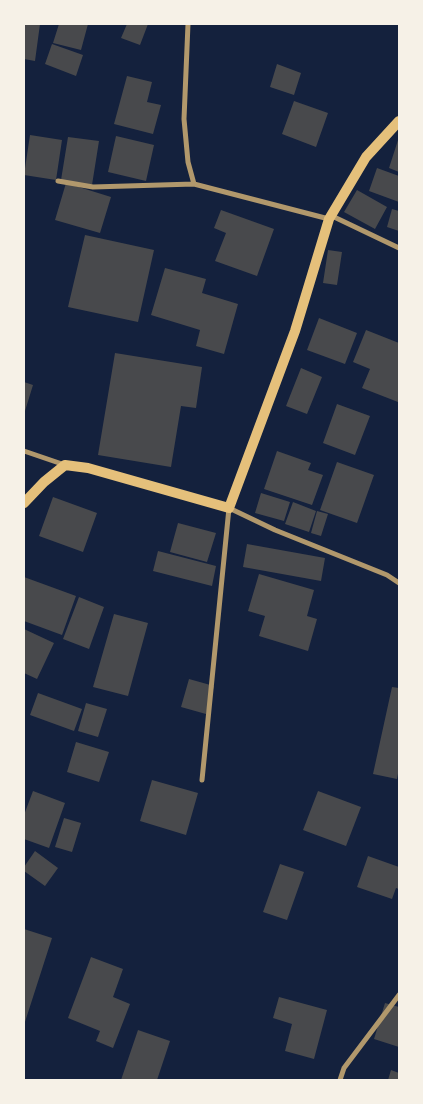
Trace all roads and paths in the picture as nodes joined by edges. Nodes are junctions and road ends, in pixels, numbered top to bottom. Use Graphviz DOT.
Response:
graph roads {
  1 [pos="188,24"];
  2 [pos="399,120"];
  3 [pos="58,181"];
  4 [pos="194,184"];
  5 [pos="330,218"];
  6 [pos="399,248"];
  7 [pos="24,451"];
  8 [pos="66,465"];
  9 [pos="24,504"];
  10 [pos="229,508"];
  11 [pos="399,583"];
  12 [pos="202,780"];
  13 [pos="399,995"];
  14 [pos="340,1080"];
  1 -- 4 [label="street"];
  2 -- 5 [label="main road"];
  3 -- 4 [label="street"];
  4 -- 5 [label="street"];
  5 -- 6 [label="street"];
  5 -- 10 [label="main road"];
  7 -- 8 [label="street"];
  8 -- 9 [label="main road"];
  8 -- 10 [label="main road"];
  10 -- 11 [label="street"];
  10 -- 12 [label="street"];
  13 -- 14 [label="street"];
}
